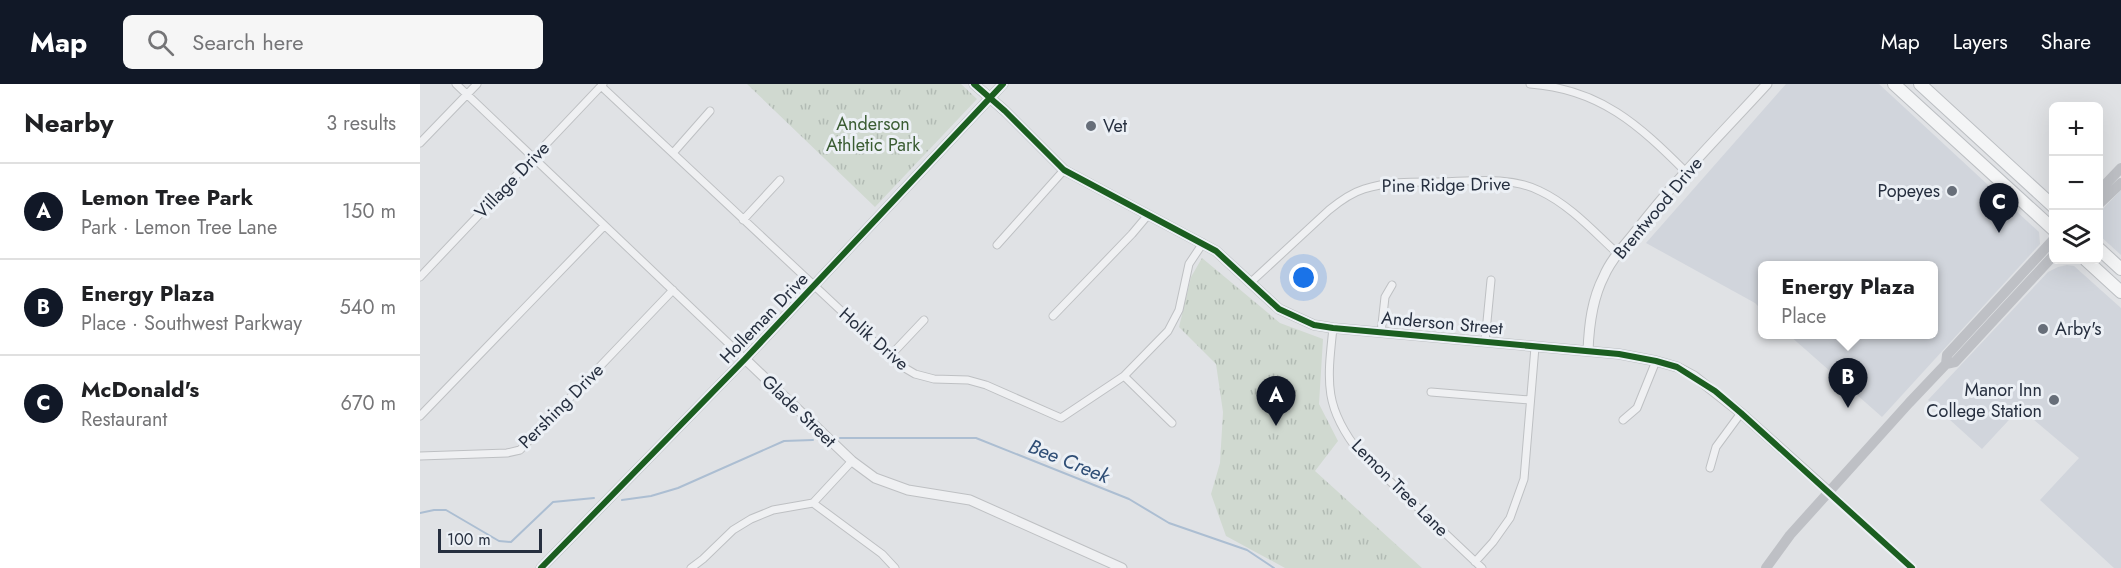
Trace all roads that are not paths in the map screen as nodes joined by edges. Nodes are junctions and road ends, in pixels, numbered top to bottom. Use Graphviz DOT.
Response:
graph roads {
  1 [pos="456,84"];
  2 [pos="477,84"];
  3 [pos="974,84"];
  4 [pos="1003,84"];
  5 [pos="1530,84"];
  6 [pos="1767,84"];
  7 [pos="1894,84"];
  8 [pos="1920,84"];
  9 [pos="602,85"];
  10 [pos="467,95"];
  11 [pos="988,98"];
  12 [pos="710,111"];
  13 [pos="420,143"];
  14 [pos="673,153"];
  15 [pos="532,158"];
  16 [pos="2121,168"];
  17 [pos="1064,170"];
  18 [pos="1686,172"];
  19 [pos="780,180"];
  20 [pos="2121,183"];
  21 [pos="2103,187"];
  22 [pos="2103,200"];
  23 [pos="2049,202"];
  24 [pos="1148,215"];
  25 [pos="743,220"];
  26 [pos="2049,225"];
  27 [pos="604,226"];
  28 [pos="1203,243"];
  29 [pos="2049,244"];
  30 [pos="997,245"];
  31 [pos="2103,253"];
  32 [pos="1618,254"];
  33 [pos="2049,260"];
  34 [pos="2090,264"];
  35 [pos="2121,269"];
  36 [pos="420,277"];
  37 [pos="1491,280"];
  38 [pos="1250,283"];
  39 [pos="1392,285"];
  40 [pos="815,287"];
  41 [pos="673,290"];
  42 [pos="2121,292"];
  43 [pos="1053,316"];
  44 [pos="924,320"];
  45 [pos="1333,328"];
  46 [pos="1381,333"];
  47 [pos="1485,342"];
  48 [pos="1535,347"];
  49 [pos="1588,351"];
  50 [pos="889,357"];
  51 [pos="746,359"];
  52 [pos="1656,361"];
  53 [pos="1946,364"];
  54 [pos="1124,376"];
  55 [pos="1431,392"];
  56 [pos="1530,400"];
  57 [pos="1741,413"];
  58 [pos="420,416"];
  59 [pos="1623,420"];
  60 [pos="1172,423"];
  61 [pos="420,456"];
  62 [pos="852,461"];
  63 [pos="1710,468"];
  64 [pos="1828,492"];
  65 [pos="813,503"];
  66 [pos="1475,562"];
  67 [pos="541,568"];
  68 [pos="691,568"];
  69 [pos="895,568"];
  70 [pos="1122,568"];
  71 [pos="1482,568"];
  72 [pos="1766,568"];
  73 [pos="1912,568"];
  1 -- 10 [label="street, Glade Street"];
  2 -- 10 [label="street"];
  3 -- 11 [label="street, Anderson Street"];
  4 -- 11 [label="street, Holleman Drive"];
  5 -- 18 [label="street"];
  6 -- 18 [label="street, Brentwood Drive"];
  7 -- 26 [label="main road"];
  8 -- 23 [label="main road"];
  9 -- 14 [label="street, Holik Drive"];
  9 -- 15 [label="street, Village Drive"];
  10 -- 13 [label="street"];
  10 -- 15 [label="street, Glade Street"];
  11 -- 17 [label="street, Anderson Street"];
  11 -- 40 [label="street, Holleman Drive"];
  12 -- 14 [label="street"];
  14 -- 25 [label="street, Holik Drive"];
  15 -- 27 [label="street, Glade Street"];
  15 -- 36 [label="street, Village Drive"];
  16 -- 21 [label="main road"];
  17 -- 24 [label="street, Anderson Street"];
  17 -- 30 [label="street"];
  18 -- 32 [label="street, Brentwood Drive"];
  19 -- 25 [label="street"];
  20 -- 22 [label="main road"];
  24 -- 28 [label="street, Anderson Street"];
  24 -- 43 [label="street"];
  25 -- 40 [label="street, Holik Drive"];
  27 -- 41 [label="street, Glade Street"];
  27 -- 58 [label="street"];
  28 -- 38 [label="street, Anderson Street"];
  28 -- 54 [label="street, Holik Drive"];
  29 -- 53 [label="main road"];
  31 -- 35 [label="main road"];
  32 -- 38 [label="street, Pine Ridge Drive"];
  32 -- 49 [label="street, Brentwood Drive"];
  33 -- 53 [label="main road"];
  34 -- 42 [label="main road"];
  37 -- 47 [label="street"];
  38 -- 45 [label="street, Anderson Street"];
  39 -- 46 [label="street"];
  40 -- 50 [label="street, Holik Drive"];
  40 -- 51 [label="street, Holleman Drive"];
  41 -- 51 [label="street, Glade Street"];
  41 -- 61 [label="street, Pershing Drive"];
  44 -- 50 [label="street"];
  45 -- 46 [label="street, Anderson Street"];
  45 -- 66 [label="street, Lemon Tree Lane"];
  46 -- 47 [label="street, Anderson Street"];
  47 -- 48 [label="street, Anderson Street"];
  48 -- 49 [label="street, Anderson Street"];
  48 -- 56 [label="street"];
  49 -- 52 [label="street, Anderson Street"];
  50 -- 54 [label="street, Holik Drive"];
  51 -- 62 [label="street, Glade Street"];
  51 -- 67 [label="street, Holleman Drive"];
  52 -- 57 [label="street, Anderson Street"];
  52 -- 59 [label="street"];
  53 -- 64 [label="main road"];
  54 -- 60 [label="street"];
  55 -- 56 [label="street"];
  56 -- 66 [label="street"];
  57 -- 63 [label="street"];
  57 -- 64 [label="street, Anderson Street"];
  62 -- 65 [label="street"];
  62 -- 70 [label="street, Glade Street"];
  64 -- 72 [label="main road"];
  64 -- 73 [label="street, Anderson Street"];
  65 -- 68 [label="street"];
  65 -- 69 [label="street"];
  66 -- 71 [label="street, Lemon Tree Lane"];
}
